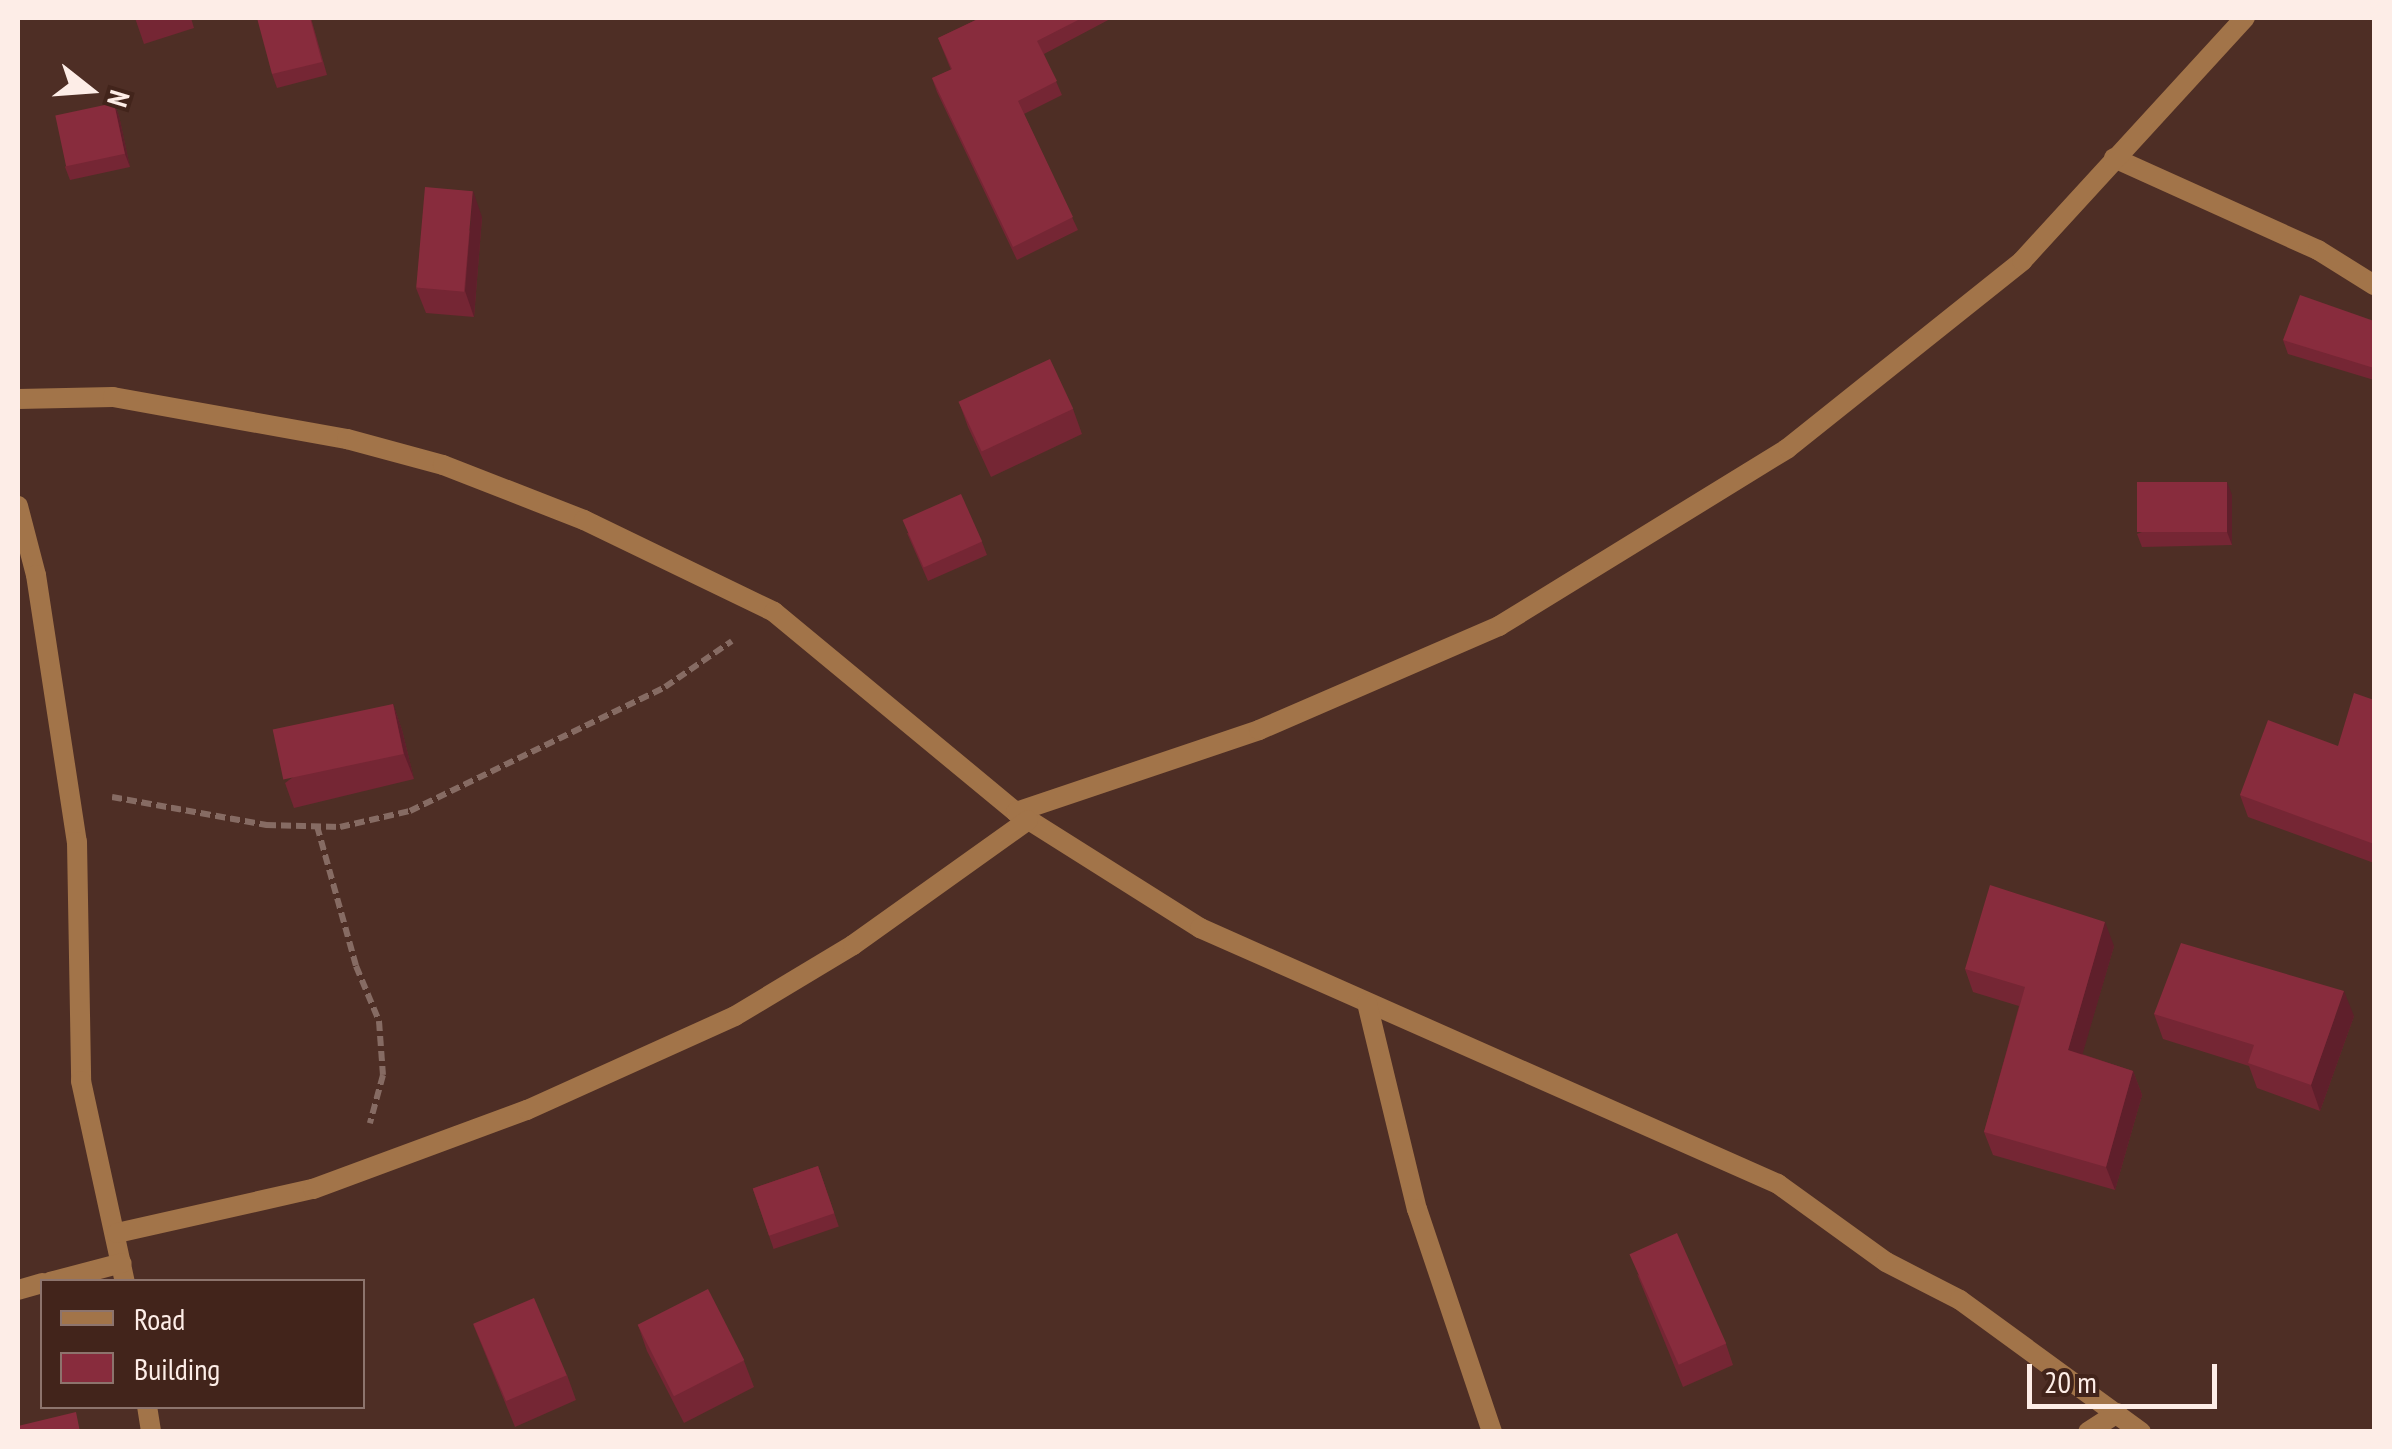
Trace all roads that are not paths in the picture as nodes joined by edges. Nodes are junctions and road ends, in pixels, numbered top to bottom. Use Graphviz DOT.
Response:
graph roads {
  1 [pos="2245,18"];
  2 [pos="2114,158"];
  3 [pos="2374,285"];
  4 [pos="18,399"];
  5 [pos="18,506"];
  6 [pos="1022,816"];
  7 [pos="1368,1002"];
  8 [pos="117,1233"];
  9 [pos="123,1272"];
  10 [pos="69,1279"];
  11 [pos="2117,1413"];
  12 [pos="1492,1432"];
  13 [pos="2088,1432"];
  14 [pos="2141,1432"];
  1 -- 2 [label="street"];
  2 -- 3 [label="street"];
  2 -- 6 [label="street"];
  4 -- 6 [label="street"];
  5 -- 8 [label="street"];
  6 -- 7 [label="street"];
  6 -- 8 [label="street"];
  7 -- 11 [label="street"];
  7 -- 12 [label="street"];
  8 -- 9 [label="street"];
  9 -- 10 [label="street"];
  11 -- 13 [label="street"];
  11 -- 14 [label="street"];
}
